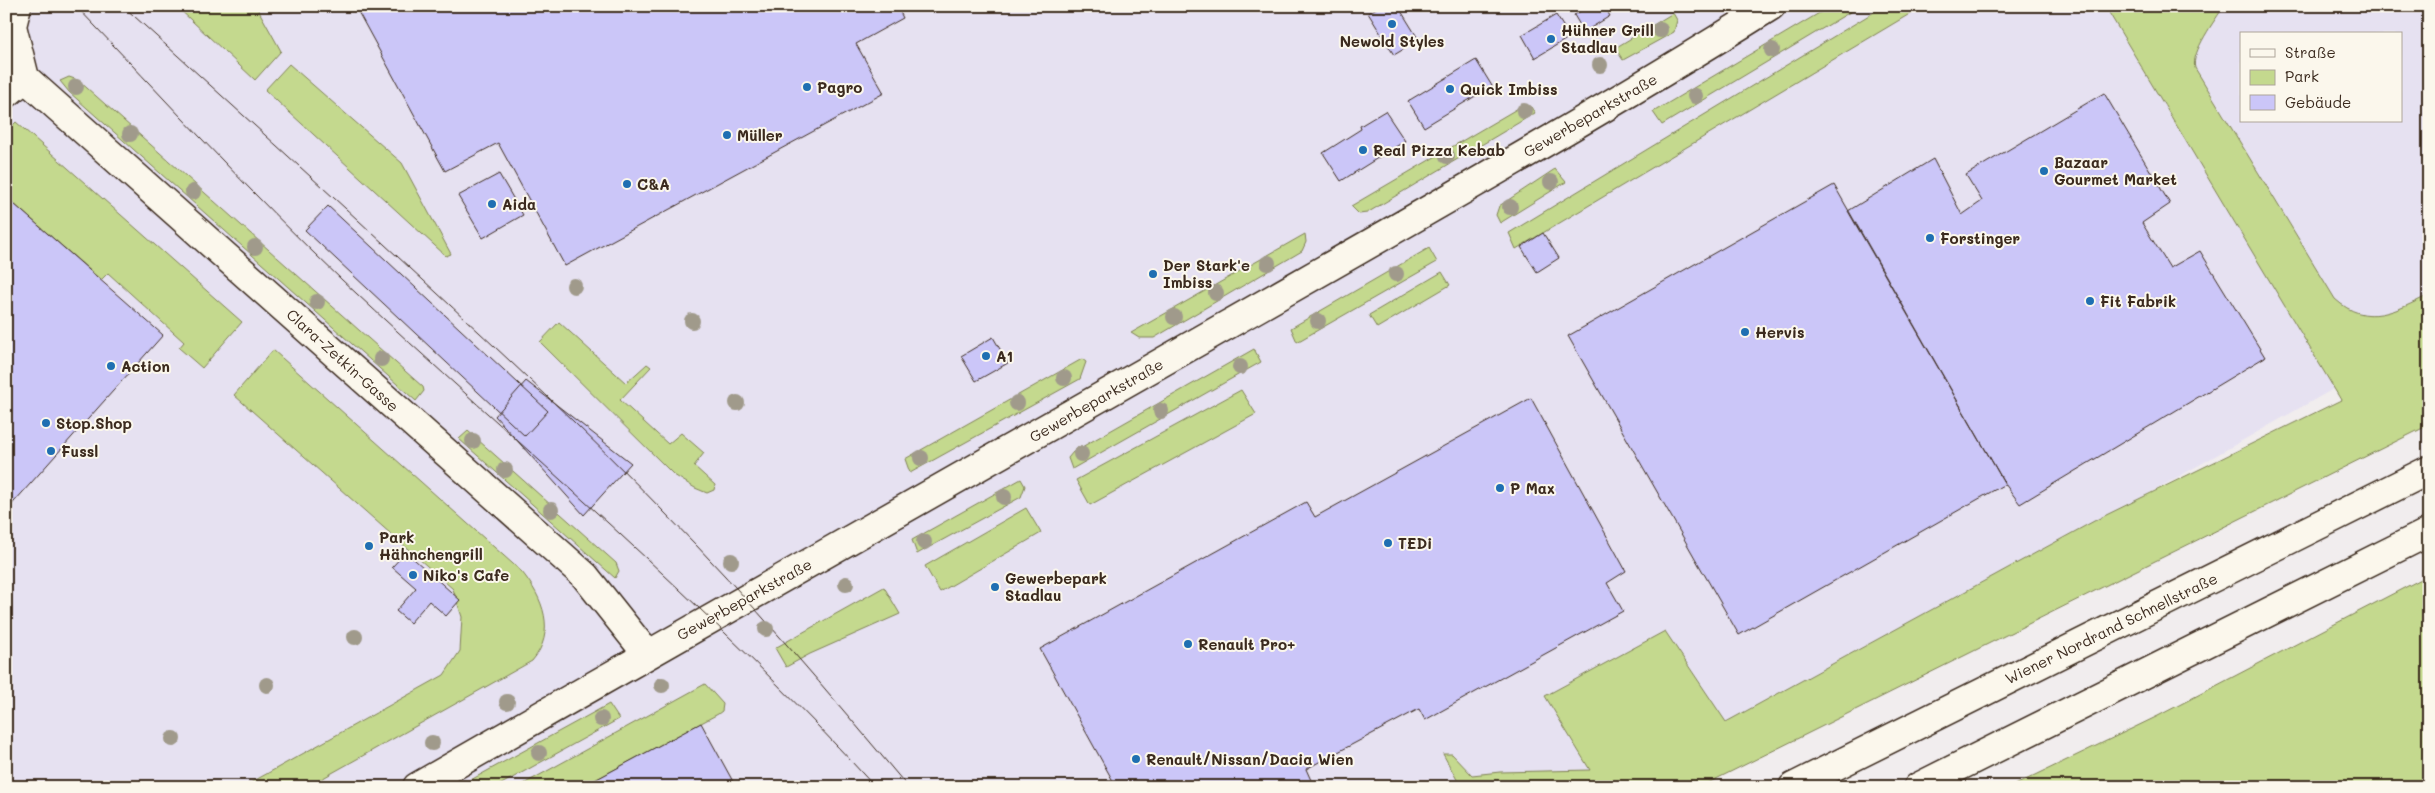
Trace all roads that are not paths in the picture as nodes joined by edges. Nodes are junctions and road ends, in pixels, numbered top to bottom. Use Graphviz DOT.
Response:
graph roads {
  1 [pos="17,6"];
  2 [pos="1772,6"];
  3 [pos="16,86"];
  4 [pos="2429,470"];
  5 [pos="2429,532"];
  6 [pos="647,654"];
  7 [pos="417,787"];
  8 [pos="1793,787"];
  9 [pos="1918,787"];
  1 -- 3 [label="main road"];
  2 -- 6 [label="main road, Gewerbeparkstraße"];
  3 -- 6 [label="main road, Clara-Zetkin-Gasse"];
  4 -- 8 [label="main road, Wiener Nordrand Schnellstraße"];
  5 -- 9 [label="main road"];
  6 -- 7 [label="main road, Gewerbeparkstraße"];
}
